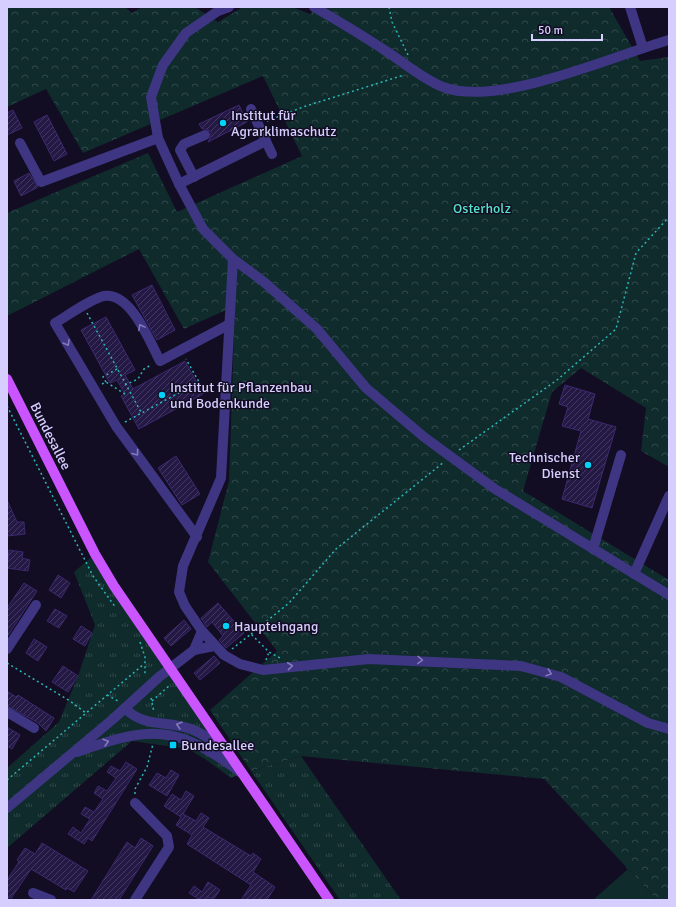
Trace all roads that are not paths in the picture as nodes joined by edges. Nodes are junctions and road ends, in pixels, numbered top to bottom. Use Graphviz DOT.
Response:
graph roads {
  1 [pos="229,7"];
  2 [pos="314,7"];
  3 [pos="630,7"];
  4 [pos="214,9"];
  5 [pos="669,40"];
  6 [pos="643,48"];
  7 [pos="251,109"];
  8 [pos="205,136"];
  9 [pos="158,138"];
  10 [pos="266,141"];
  11 [pos="20,143"];
  12 [pos="272,154"];
  13 [pos="194,177"];
  14 [pos="179,184"];
  15 [pos="233,259"];
  16 [pos="228,324"];
  17 [pos="7,379"];
  18 [pos="621,455"];
  19 [pos="669,496"];
  20 [pos="197,537"];
  21 [pos="594,549"];
  22 [pos="634,574"];
  23 [pos="669,595"];
  24 [pos="36,605"];
  25 [pos="202,631"];
  26 [pos="214,646"];
  27 [pos="7,649"];
  28 [pos="194,650"];
  29 [pos="170,668"];
  30 [pos="122,704"];
  31 [pos="7,712"];
  32 [pos="34,728"];
  33 [pos="669,729"];
  34 [pos="226,750"];
  35 [pos="69,755"];
  36 [pos="242,773"];
  37 [pos="134,804"];
  38 [pos="7,808"];
  39 [pos="33,893"];
  40 [pos="51,900"];
  41 [pos="135,900"];
  42 [pos="329,900"];
  1 -- 4 [label="street"];
  2 -- 6 [label="street"];
  3 -- 6 [label="street"];
  4 -- 9 [label="street"];
  5 -- 6 [label="street"];
  7 -- 10 [label="street"];
  8 -- 13 [label="street"];
  9 -- 11 [label="street"];
  9 -- 14 [label="street"];
  10 -- 12 [label="street"];
  10 -- 13 [label="street"];
  13 -- 14 [label="street"];
  14 -- 15 [label="street"];
  15 -- 16 [label="street"];
  15 -- 21 [label="street"];
  16 -- 20 [label="street"];
  16 -- 20 [label="street, one-way"];
  17 -- 29 [label="main road, Bundesallee"];
  18 -- 21 [label="street"];
  19 -- 22 [label="street"];
  20 -- 25 [label="street"];
  21 -- 22 [label="street"];
  22 -- 23 [label="street"];
  24 -- 27 [label="street"];
  25 -- 26 [label="street"];
  25 -- 28 [label="street"];
  26 -- 28 [label="street"];
  26 -- 33 [label="street, one-way"];
  28 -- 29 [label="street"];
  29 -- 30 [label="street, Bundesallee"];
  29 -- 34 [label="main road, Bundesallee"];
  34 -- 30 [label="street, Bundesallee, one-way"];
  30 -- 35 [label="street, Bundesallee"];
  31 -- 32 [label="street"];
  34 -- 36 [label="main road, Bundesallee"];
  35 -- 36 [label="street, Bundesallee, one-way"];
  35 -- 38 [label="street, Bundesallee"];
  36 -- 42 [label="main road, Bundesallee"];
  37 -- 41 [label="street"];
  39 -- 40 [label="street"];
}
